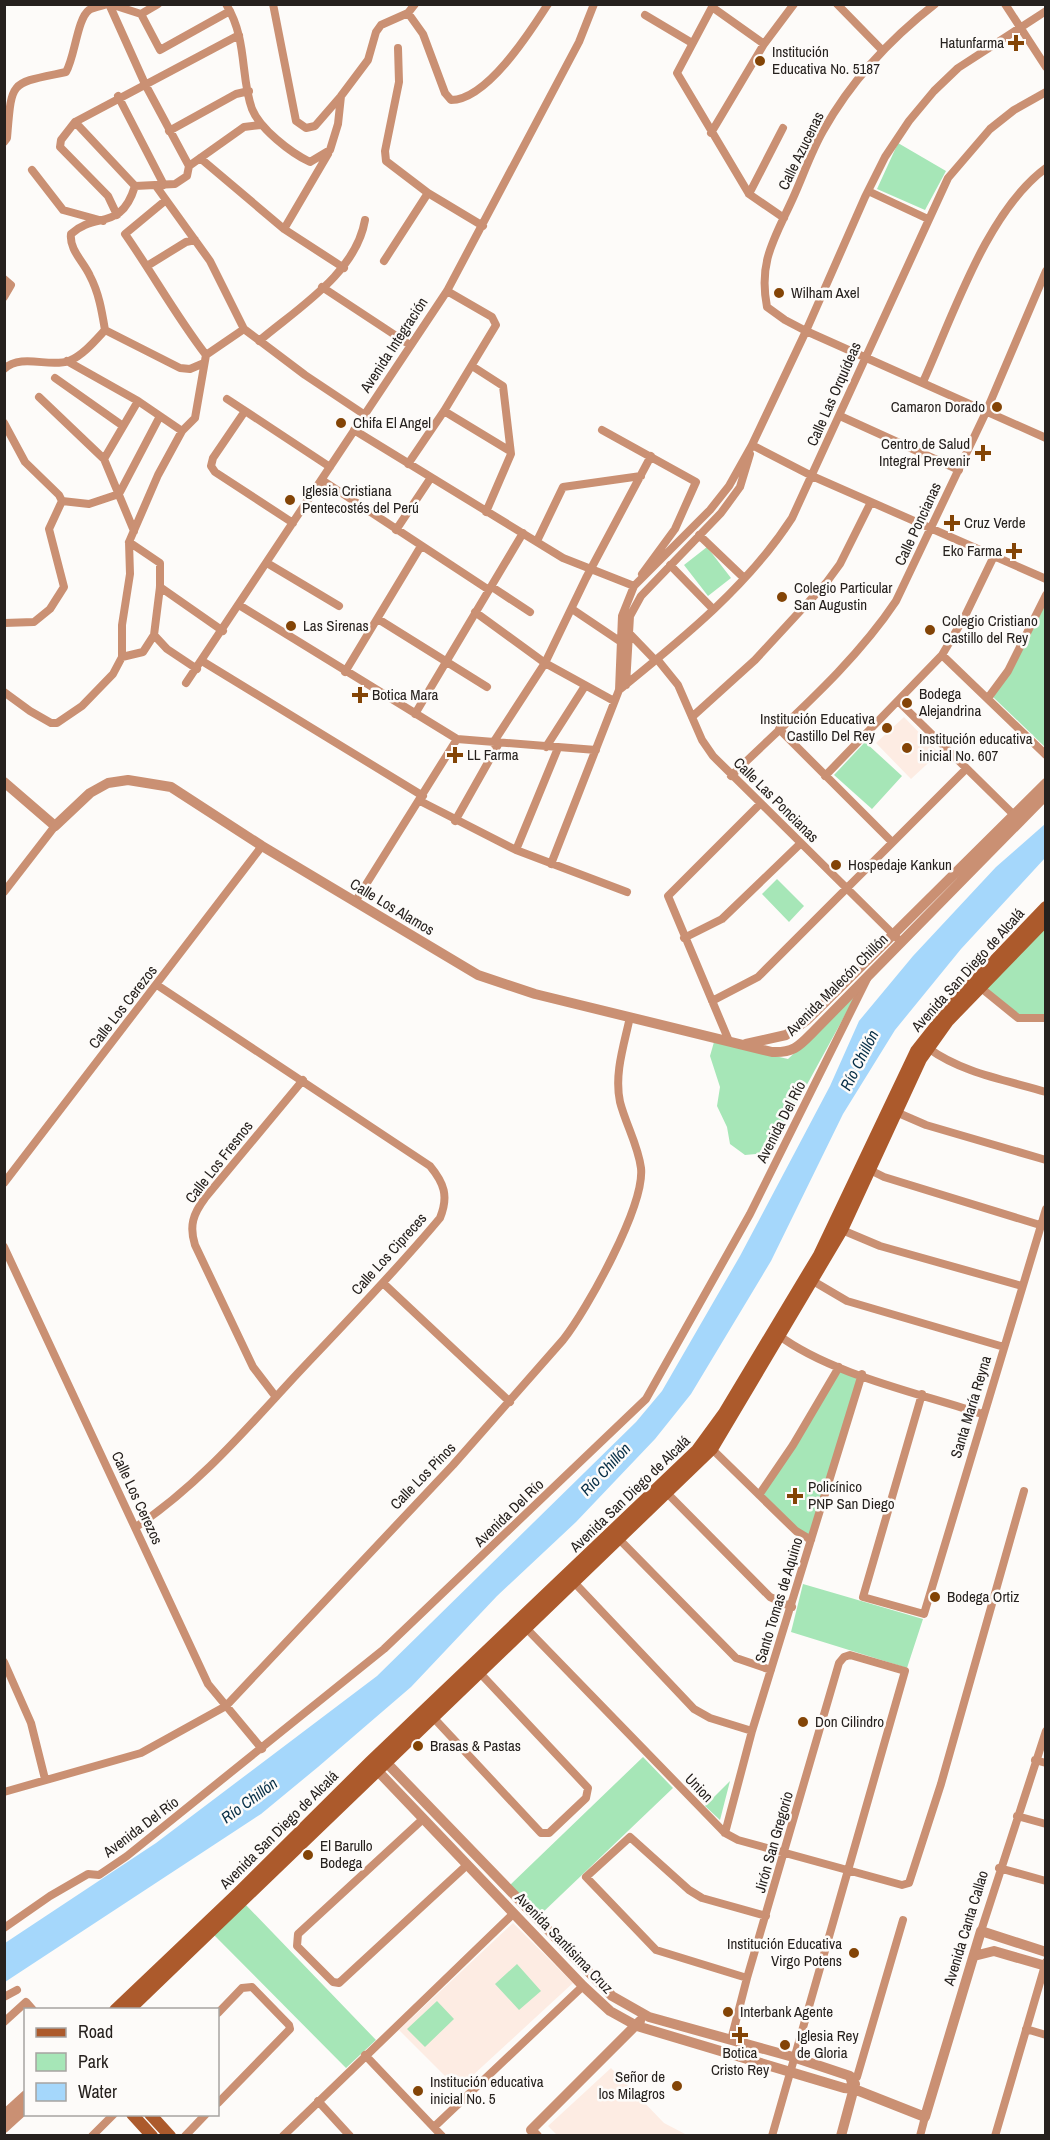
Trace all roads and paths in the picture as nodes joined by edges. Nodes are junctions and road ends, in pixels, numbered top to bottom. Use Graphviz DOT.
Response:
graph roads {
  1 [pos="109,4"];
  2 [pos="158,4"];
  3 [pos="273,4"];
  4 [pos="415,4"];
  5 [pos="548,4"];
  6 [pos="594,4"];
  7 [pos="794,4"];
  8 [pos="837,4"];
  9 [pos="935,4"];
  10 [pos="1005,4"];
  11 [pos="228,8"];
  12 [pos="1046,11"];
  13 [pos="408,12"];
  14 [pos="141,14"];
  15 [pos="645,15"];
  16 [pos="1020,27"];
  17 [pos="239,35"];
  18 [pos="692,43"];
  19 [pos="764,44"];
  20 [pos="398,48"];
  21 [pos="882,50"];
  22 [pos="1046,67"];
  23 [pos="145,84"];
  24 [pos="249,91"];
  25 [pos="1046,92"];
  26 [pos="118,96"];
  27 [pos="341,96"];
  28 [pos="75,122"];
  29 [pos="261,124"];
  30 [pos="783,128"];
  31 [pos="169,131"];
  32 [pos="711,133"];
  33 [pos="4,142"];
  34 [pos="330,150"];
  35 [pos="200,158"];
  36 [pos="189,166"];
  37 [pos="1046,168"];
  38 [pos="32,170"];
  39 [pos="160,185"];
  40 [pos="135,186"];
  41 [pos="868,192"];
  42 [pos="428,193"];
  43 [pos="749,194"];
  44 [pos="166,200"];
  45 [pos="117,215"];
  46 [pos="784,218"];
  47 [pos="928,219"];
  48 [pos="365,220"];
  49 [pos="104,221"];
  50 [pos="483,226"];
  51 [pos="284,229"];
  52 [pos="195,240"];
  53 [pos="384,261"];
  54 [pos="147,266"];
  55 [pos="344,268"];
  56 [pos="1046,271"];
  57 [pos="4,279"];
  58 [pos="322,287"];
  59 [pos="447,291"];
  60 [pos="4,297"];
  61 [pos="244,329"];
  62 [pos="105,330"];
  63 [pos="806,331"];
  64 [pos="260,342"];
  65 [pos="410,345"];
  66 [pos="865,356"];
  67 [pos="205,359"];
  68 [pos="67,362"];
  69 [pos="472,366"];
  70 [pos="4,369"];
  71 [pos="55,378"];
  72 [pos="923,382"];
  73 [pos="39,397"];
  74 [pos="227,399"];
  75 [pos="138,401"];
  76 [pos="245,411"];
  77 [pos="444,411"];
  78 [pos="986,412"];
  79 [pos="365,415"];
  80 [pos="160,416"];
  81 [pos="840,416"];
  82 [pos="4,423"];
  83 [pos="123,426"];
  84 [pos="354,430"];
  85 [pos="602,430"];
  86 [pos="182,431"];
  87 [pos="1046,438"];
  88 [pos="752,445"];
  89 [pos="510,451"];
  90 [pos="651,456"];
  91 [pos="104,459"];
  92 [pos="408,464"];
  93 [pos="330,467"];
  94 [pos="959,470"];
  95 [pos="641,476"];
  96 [pos="812,476"];
  97 [pos="430,479"];
  98 [pos="322,480"];
  99 [pos="119,494"];
  100 [pos="62,501"];
  101 [pos="871,502"];
  102 [pos="486,512"];
  103 [pos="293,523"];
  104 [pos="932,528"];
  105 [pos="396,530"];
  106 [pos="134,531"];
  107 [pos="523,533"];
  108 [pos="699,535"];
  109 [pos="129,542"];
  110 [pos="537,542"];
  111 [pos="421,546"];
  112 [pos="994,556"];
  113 [pos="267,563"];
  114 [pos="670,565"];
  115 [pos="593,570"];
  116 [pos="744,578"];
  117 [pos="1046,579"];
  118 [pos="634,585"];
  119 [pos="160,587"];
  120 [pos="491,588"];
  121 [pos="1046,595"];
  122 [pos="239,605"];
  123 [pos="339,606"];
  124 [pos="572,609"];
  125 [pos="713,609"];
  126 [pos="475,612"];
  127 [pos="530,612"];
  128 [pos="378,619"];
  129 [pos="4,623"];
  130 [pos="223,631"];
  131 [pos="629,633"];
  132 [pos="154,635"];
  133 [pos="621,642"];
  134 [pos="942,655"];
  135 [pos="122,657"];
  136 [pos="656,660"];
  137 [pos="202,661"];
  138 [pos="447,663"];
  139 [pos="545,663"];
  140 [pos="197,669"];
  141 [pos="345,672"];
  142 [pos="186,683"];
  143 [pos="585,686"];
  144 [pos="487,687"];
  145 [pos="623,687"];
  146 [pos="4,692"];
  147 [pos="988,698"];
  148 [pos="614,701"];
  149 [pos="899,702"];
  150 [pos="416,714"];
  151 [pos="692,717"];
  152 [pos="778,729"];
  153 [pos="456,739"];
  154 [pos="496,743"];
  155 [pos="546,747"];
  156 [pos="558,748"];
  157 [pos="596,750"];
  158 [pos="1046,755"];
  159 [pos="966,769"];
  160 [pos="731,776"];
  161 [pos="825,777"];
  162 [pos="4,782"];
  163 [pos="1046,783"];
  164 [pos="1046,795"];
  165 [pos="421,799"];
  166 [pos="760,804"];
  167 [pos="1014,815"];
  168 [pos="455,820"];
  169 [pos="55,826"];
  170 [pos="892,842"];
  171 [pos="801,843"];
  172 [pos="262,846"];
  173 [pos="516,850"];
  174 [pos="551,864"];
  175 [pos="847,889"];
  176 [pos="4,892"];
  177 [pos="627,892"];
  178 [pos="355,902"];
  179 [pos="1046,907"];
  180 [pos="1046,920"];
  181 [pos="684,938"];
  182 [pos="897,938"];
  183 [pos="870,973"];
  184 [pos="157,985"];
  185 [pos="981,988"];
  186 [pos="712,1001"];
  187 [pos="630,1017"];
  188 [pos="1046,1018"];
  189 [pos="729,1041"];
  190 [pos="743,1045"];
  191 [pos="928,1048"];
  192 [pos="303,1080"];
  193 [pos="1046,1092"];
  194 [pos="896,1112"];
  195 [pos="1046,1160"];
  196 [pos="870,1170"];
  197 [pos="4,1183"];
  198 [pos="1046,1209"];
  199 [pos="1040,1225"];
  200 [pos="842,1230"];
  201 [pos="4,1247"];
  202 [pos="813,1281"];
  203 [pos="383,1282"];
  204 [pos="1022,1286"];
  205 [pos="776,1334"];
  206 [pos="1004,1347"];
  207 [pos="839,1367"];
  208 [pos="861,1374"];
  209 [pos="922,1394"];
  210 [pos="276,1397"];
  211 [pos="510,1402"];
  212 [pos="982,1414"];
  213 [pos="712,1449"];
  214 [pos="1024,1491"];
  215 [pos="667,1493"];
  216 [pos="759,1495"];
  217 [pos="136,1527"];
  218 [pos="616,1536"];
  219 [pos="811,1540"];
  220 [pos="571,1579"];
  221 [pos="792,1607"];
  222 [pos="525,1627"];
  223 [pos="4,1662"];
  224 [pos="771,1670"];
  225 [pos="479,1672"];
  226 [pos="225,1706"];
  227 [pos="429,1713"];
  228 [pos="752,1731"];
  229 [pos="1046,1731"];
  230 [pos="262,1749"];
  231 [pos="1035,1760"];
  232 [pos="378,1762"];
  233 [pos="1046,1763"];
  234 [pos="45,1779"];
  235 [pos="4,1792"];
  236 [pos="1017,1816"];
  237 [pos="423,1819"];
  238 [pos="1046,1824"];
  239 [pos="725,1833"];
  240 [pos="784,1855"];
  241 [pos="467,1865"];
  242 [pos="999,1868"];
  243 [pos="846,1872"];
  244 [pos="1046,1881"];
  245 [pos="513,1914"];
  246 [pos="766,1916"];
  247 [pos="903,1920"];
  248 [pos="4,1928"];
  249 [pos="981,1931"];
  250 [pos="1046,1952"];
  251 [pos="974,1956"];
  252 [pos="1045,1964"];
  253 [pos="747,1977"];
  254 [pos="583,1986"];
  255 [pos="17,1990"];
  256 [pos="4,1997"];
  257 [pos="130,2005"];
  258 [pos="31,2008"];
  259 [pos="219,2012"];
  260 [pos="644,2014"];
  261 [pos="4,2022"];
  262 [pos="637,2026"];
  263 [pos="1026,2029"];
  264 [pos="1046,2035"];
  265 [pos="731,2040"];
  266 [pos="365,2055"];
  267 [pos="793,2056"];
  268 [pos="789,2071"];
  269 [pos="855,2083"];
  270 [pos="24,2097"];
  271 [pos="318,2101"];
  272 [pos="219,2102"];
  273 [pos="24,2110"];
  274 [pos="4,2115"];
  275 [pos="113,2116"];
  276 [pos="133,2116"];
  277 [pos="151,2116"];
  278 [pos="205,2116"];
  279 [pos="925,2116"];
  280 [pos="434,2127"];
  281 [pos="4,2128"];
  282 [pos="531,2134"];
  283 [pos="92,2136"];
  284 [pos="152,2136"];
  285 [pos="170,2136"];
  286 [pos="185,2136"];
  287 [pos="283,2136"];
  288 [pos="350,2136"];
  289 [pos="441,2136"];
  290 [pos="772,2136"];
  291 [pos="841,2136"];
  292 [pos="920,2136"];
  293 [pos="995,2136"];
  1 -- 14 [label="street"];
  1 -- 23 [label="street"];
  1 -- 33 [label="street"];
  2 -- 14 [label="street"];
  3 -- 27 [label="street"];
  4 -- 13 [label="street"];
  5 -- 13 [label="street"];
  6 -- 50 [label="street, Avenida Integración"];
  7 -- 19 [label="street"];
  8 -- 21 [label="street"];
  9 -- 21 [label="street, Calle Azucenas"];
  10 -- 16 [label="street"];
  11 -- 14 [label="street"];
  11 -- 17 [label="street"];
  12 -- 16 [label="street"];
  13 -- 27 [label="street"];
  15 -- 18 [label="street"];
  16 -- 22 [label="street"];
  16 -- 41 [label="street"];
  17 -- 23 [label="street"];
  17 -- 24 [label="street"];
  18 -- 19 [label="street"];
  18 -- 32 [label="street"];
  19 -- 32 [label="street"];
  20 -- 42 [label="street"];
  21 -- 46 [label="street, Calle Azucenas"];
  23 -- 26 [label="street"];
  23 -- 31 [label="street"];
  24 -- 29 [label="street"];
  24 -- 31 [label="street"];
  25 -- 47 [label="street, Calle Las Orquídeas"];
  26 -- 28 [label="street"];
  26 -- 39 [label="street"];
  27 -- 34 [label="street"];
  28 -- 40 [label="street"];
  28 -- 45 [label="street"];
  29 -- 34 [label="street"];
  29 -- 35 [label="street"];
  30 -- 43 [label="street"];
  31 -- 36 [label="street"];
  32 -- 43 [label="street"];
  34 -- 51 [label="street"];
  35 -- 36 [label="street"];
  35 -- 51 [label="street"];
  36 -- 39 [label="street"];
  37 -- 72 [label="street"];
  38 -- 49 [label="street"];
  39 -- 40 [label="street"];
  39 -- 44 [label="street"];
  40 -- 45 [label="street"];
  41 -- 47 [label="street"];
  41 -- 63 [label="street"];
  42 -- 50 [label="street"];
  42 -- 53 [label="street"];
  43 -- 46 [label="street"];
  44 -- 52 [label="street"];
  44 -- 54 [label="street"];
  45 -- 49 [label="street"];
  46 -- 63 [label="street, Calle Azucenas"];
  47 -- 66 [label="street, Calle Las Orquídeas"];
  48 -- 55 [label="street"];
  49 -- 62 [label="street"];
  50 -- 59 [label="street, Avenida Integración"];
  51 -- 55 [label="street"];
  52 -- 54 [label="street"];
  52 -- 61 [label="street"];
  54 -- 67 [label="street"];
  55 -- 58 [label="street"];
  56 -- 78 [label="street, Calle Poncianas"];
  57 -- 60 [label="street"];
  58 -- 64 [label="street"];
  58 -- 65 [label="street"];
  59 -- 65 [label="street, Avenida Integración"];
  59 -- 69 [label="street"];
  61 -- 64 [label="street"];
  61 -- 67 [label="street"];
  62 -- 67 [label="street"];
  62 -- 68 [label="street"];
  63 -- 66 [label="street"];
  63 -- 88 [label="street"];
  64 -- 79 [label="street"];
  65 -- 79 [label="street, Avenida Integración"];
  66 -- 72 [label="street"];
  66 -- 81 [label="street, Calle Las Orquídeas"];
  67 -- 86 [label="street"];
  68 -- 70 [label="street"];
  68 -- 75 [label="street"];
  69 -- 77 [label="street"];
  69 -- 89 [label="street"];
  71 -- 83 [label="street"];
  72 -- 78 [label="street"];
  73 -- 91 [label="street"];
  74 -- 76 [label="street"];
  75 -- 80 [label="street"];
  75 -- 83 [label="street"];
  76 -- 93 [label="street"];
  76 -- 103 [label="street"];
  77 -- 89 [label="street"];
  77 -- 92 [label="street"];
  78 -- 87 [label="street"];
  78 -- 94 [label="street, Calle Poncianas"];
  79 -- 84 [label="street, Avenida Integración"];
  80 -- 86 [label="street"];
  80 -- 99 [label="street"];
  81 -- 94 [label="street"];
  81 -- 96 [label="street, Calle Las Orquídeas"];
  82 -- 100 [label="street"];
  83 -- 91 [label="street"];
  84 -- 92 [label="street"];
  84 -- 93 [label="street, Avenida Integración"];
  85 -- 90 [label="street"];
  86 -- 106 [label="street"];
  88 -- 96 [label="street"];
  88 -- 108 [label="street"];
  88 -- 118 [label="street"];
  89 -- 102 [label="street"];
  90 -- 95 [label="street"];
  90 -- 118 [label="street"];
  91 -- 99 [label="street"];
  92 -- 97 [label="street"];
  93 -- 98 [label="street, Avenida Integración"];
  94 -- 104 [label="street, Calle Poncianas"];
  95 -- 110 [label="street"];
  95 -- 115 [label="street"];
  96 -- 101 [label="street"];
  96 -- 116 [label="street, Calle Las Orquídeas"];
  97 -- 102 [label="street"];
  97 -- 105 [label="street"];
  98 -- 103 [label="street, Avenida Integración"];
  98 -- 105 [label="street"];
  99 -- 100 [label="street"];
  99 -- 106 [label="street"];
  100 -- 129 [label="street"];
  101 -- 104 [label="street"];
  101 -- 151 [label="street"];
  102 -- 107 [label="street"];
  103 -- 113 [label="street, Avenida Integración"];
  104 -- 112 [label="street"];
  104 -- 152 [label="street, Calle Poncianas"];
  105 -- 111 [label="street"];
  106 -- 109 [label="street"];
  107 -- 110 [label="street"];
  107 -- 120 [label="street"];
  108 -- 114 [label="street"];
  108 -- 116 [label="street"];
  109 -- 119 [label="street"];
  109 -- 135 [label="street"];
  110 -- 115 [label="street"];
  111 -- 120 [label="street"];
  111 -- 128 [label="street"];
  112 -- 117 [label="street"];
  112 -- 134 [label="street"];
  113 -- 122 [label="street, Avenida Integración"];
  113 -- 123 [label="street"];
  114 -- 125 [label="street"];
  114 -- 131 [label="street"];
  115 -- 118 [label="street"];
  115 -- 124 [label="street"];
  116 -- 125 [label="street, Calle Las Orquídeas"];
  118 -- 133 [label="street"];
  119 -- 130 [label="street"];
  119 -- 132 [label="street"];
  120 -- 126 [label="street"];
  120 -- 127 [label="street"];
  121 -- 147 [label="street"];
  122 -- 130 [label="street, Avenida Integración"];
  122 -- 141 [label="street"];
  124 -- 133 [label="street"];
  124 -- 139 [label="street"];
  125 -- 136 [label="street, Calle Las Orquídeas"];
  126 -- 138 [label="street"];
  126 -- 139 [label="street"];
  128 -- 138 [label="street"];
  128 -- 141 [label="street"];
  130 -- 137 [label="street, Avenida Integración"];
  131 -- 136 [label="street, Calle Las Poncianas"];
  131 -- 145 [label="street"];
  132 -- 135 [label="street"];
  132 -- 140 [label="street"];
  133 -- 145 [label="street"];
  134 -- 147 [label="street"];
  134 -- 149 [label="street"];
  135 -- 146 [label="street"];
  136 -- 145 [label="street, Calle Las Orquídeas"];
  136 -- 151 [label="street, Calle Las Poncianas"];
  137 -- 140 [label="street, Avenida Integración"];
  137 -- 165 [label="street"];
  138 -- 144 [label="street"];
  138 -- 150 [label="street"];
  139 -- 143 [label="street"];
  139 -- 154 [label="street"];
  140 -- 142 [label="street, Avenida Integración"];
  141 -- 150 [label="street"];
  143 -- 148 [label="street"];
  143 -- 155 [label="street"];
  145 -- 148 [label="street"];
  147 -- 158 [label="street"];
  148 -- 157 [label="street"];
  149 -- 159 [label="street"];
  149 -- 161 [label="street"];
  150 -- 153 [label="street"];
  151 -- 160 [label="street, Calle Las Poncianas"];
  152 -- 160 [label="street, Calle Poncianas"];
  152 -- 161 [label="street"];
  153 -- 154 [label="street"];
  153 -- 165 [label="street"];
  154 -- 155 [label="street"];
  154 -- 168 [label="street"];
  155 -- 156 [label="street"];
  156 -- 157 [label="street"];
  156 -- 173 [label="street"];
  157 -- 174 [label="street"];
  159 -- 167 [label="street"];
  159 -- 170 [label="street"];
  160 -- 166 [label="street, Calle Las Poncianas"];
  161 -- 170 [label="street"];
  162 -- 169 [label="street"];
  163 -- 167 [label="street, Avenida Malecón Chillón"];
  164 -- 182 [label="street, Avenida Malecón Chillón"];
  165 -- 168 [label="street"];
  165 -- 178 [label="street"];
  166 -- 171 [label="street, Calle Las Poncianas"];
  166 -- 181 [label="street"];
  167 -- 182 [label="street, Avenida Malecón Chillón"];
  168 -- 173 [label="street"];
  169 -- 172 [label="street, Calle Los Alamos"];
  169 -- 176 [label="street"];
  170 -- 175 [label="street"];
  171 -- 175 [label="street, Calle Las Poncianas"];
  171 -- 181 [label="street"];
  172 -- 178 [label="street, Calle Los Alamos"];
  172 -- 184 [label="street, Calle Los Cerezos"];
  173 -- 174 [label="street"];
  174 -- 177 [label="street"];
  175 -- 182 [label="street, Calle Las Poncianas"];
  175 -- 186 [label="street"];
  178 -- 187 [label="street, Calle Los Alamos"];
  179 -- 205 [label="main road, Avenida San Diego de Alcalá"];
  180 -- 185 [label="main road, Avenida San Diego de Alcalá"];
  181 -- 186 [label="street"];
  182 -- 183 [label="street, Avenida Malecón Chillón"];
  182 -- 190 [label="street, Avenida Malecón Chillón"];
  183 -- 190 [label="street, Avenida Malecón Chillón"];
  183 -- 230 [label="street, Avenida Del Río"];
  184 -- 192 [label="street, Calle Los Cipreces"];
  184 -- 197 [label="street, Calle Los Cerezos"];
  185 -- 188 [label="street"];
  185 -- 191 [label="main road, Avenida San Diego de Alcalá"];
  186 -- 189 [label="street"];
  187 -- 189 [label="street, Calle Los Alamos"];
  187 -- 211 [label="street, Calle Los Pinos"];
  189 -- 190 [label="street, Calle Los Alamos"];
  191 -- 193 [label="street"];
  191 -- 194 [label="main road, Avenida San Diego de Alcalá"];
  192 -- 203 [label="street, Calle Los Cipreces"];
  192 -- 210 [label="street, Calle Los Fresnos"];
  194 -- 195 [label="street"];
  194 -- 196 [label="main road, Avenida San Diego de Alcalá"];
  196 -- 199 [label="street"];
  196 -- 200 [label="main road, Avenida San Diego de Alcalá"];
  198 -- 199 [label="street, Santa María Reyna"];
  199 -- 204 [label="street, Santa María Reyna"];
  200 -- 202 [label="main road, Avenida San Diego de Alcalá"];
  200 -- 204 [label="street"];
  201 -- 217 [label="street, Calle Los Cerezos"];
  202 -- 205 [label="main road, Avenida San Diego de Alcalá"];
  202 -- 206 [label="street"];
  203 -- 210 [label="street, Calle Los Cipreces"];
  203 -- 211 [label="street"];
  204 -- 206 [label="street, Santa María Reyna"];
  205 -- 207 [label="street"];
  205 -- 213 [label="main road, Avenida San Diego de Alcalá"];
  205 -- 218 [label="main road, Avenida San Diego de Alcalá"];
  206 -- 212 [label="street, Santa María Reyna"];
  207 -- 208 [label="street"];
  207 -- 216 [label="street"];
  208 -- 209 [label="street"];
  208 -- 219 [label="street, Santo Tomas de Aquino"];
  209 -- 212 [label="street"];
  209 -- 212 [label="street, Santa María Reyna"];
  210 -- 217 [label="street, Calle Los Cipreces"];
  211 -- 226 [label="street, Calle Los Pinos"];
  213 -- 215 [label="main road, Avenida San Diego de Alcalá"];
  213 -- 216 [label="street"];
  214 -- 243 [label="street, Union"];
  215 -- 218 [label="main road, Avenida San Diego de Alcalá"];
  215 -- 221 [label="street"];
  216 -- 219 [label="street"];
  217 -- 226 [label="street, Calle Los Cerezos"];
  218 -- 220 [label="main road, Avenida San Diego de Alcalá"];
  218 -- 224 [label="street"];
  219 -- 221 [label="street, Santo Tomas de Aquino"];
  220 -- 222 [label="main road, Avenida San Diego de Alcalá"];
  220 -- 227 [label="main road, Avenida San Diego de Alcalá"];
  220 -- 228 [label="street"];
  221 -- 224 [label="street, Santo Tomas de Aquino"];
  222 -- 225 [label="main road, Avenida San Diego de Alcalá"];
  222 -- 239 [label="street, Union"];
  223 -- 234 [label="street"];
  224 -- 228 [label="street, Santo Tomas de Aquino"];
  225 -- 227 [label="main road, Avenida San Diego de Alcalá"];
  225 -- 227 [label="street"];
  226 -- 230 [label="street, Calle Los Cerezos"];
  226 -- 234 [label="street, Calle Los Pinos"];
  227 -- 232 [label="main road, Avenida San Diego de Alcalá"];
  228 -- 239 [label="street, Santo Tomas de Aquino"];
  229 -- 231 [label="street, Avenida Canta Callao"];
  230 -- 248 [label="street, Avenida Del Río"];
  231 -- 233 [label="street"];
  231 -- 236 [label="street, Avenida Canta Callao"];
  232 -- 237 [label="street, Avenida Santísima Cruz"];
  232 -- 257 [label="main road, Avenida San Diego de Alcalá"];
  232 -- 260 [label="street, Avenida Santísima Cruz"];
  234 -- 235 [label="street, Calle Los Pinos"];
  236 -- 238 [label="street"];
  236 -- 242 [label="street, Avenida Canta Callao"];
  237 -- 241 [label="street, Avenida Santísima Cruz"];
  237 -- 241 [label="street"];
  239 -- 240 [label="street, Union"];
  240 -- 243 [label="street, Union"];
  240 -- 243 [label="street, Jirón San Gregorio"];
  240 -- 246 [label="street, Jirón San Gregorio"];
  241 -- 245 [label="street, Avenida Santísima Cruz"];
  242 -- 244 [label="street"];
  242 -- 249 [label="street, Avenida Canta Callao"];
  243 -- 267 [label="street"];
  245 -- 254 [label="street, Avenida Santísima Cruz"];
  245 -- 266 [label="street"];
  246 -- 253 [label="street, Jirón San Gregorio"];
  246 -- 253 [label="street"];
  247 -- 269 [label="street"];
  249 -- 250 [label="street"];
  249 -- 251 [label="street, Avenida Canta Callao"];
  251 -- 252 [label="street"];
  251 -- 279 [label="street, Avenida Canta Callao"];
  252 -- 263 [label="street"];
  253 -- 265 [label="street, Jirón San Gregorio"];
  254 -- 262 [label="street, Avenida Santísima Cruz"];
  254 -- 280 [label="street"];
  255 -- 256 [label="street"];
  258 -- 261 [label="street"];
  259 -- 272 [label="street"];
  260 -- 262 [label="street"];
  260 -- 265 [label="street, Avenida Santísima Cruz"];
  262 -- 268 [label="street, Avenida Santísima Cruz"];
  262 -- 282 [label="street"];
  263 -- 264 [label="street"];
  263 -- 293 [label="street"];
  265 -- 267 [label="street, Avenida Santísima Cruz"];
  266 -- 271 [label="street"];
  266 -- 280 [label="street"];
  267 -- 268 [label="street"];
  267 -- 269 [label="street, Avenida Santísima Cruz"];
  268 -- 269 [label="street, Avenida Santísima Cruz"];
  268 -- 290 [label="street"];
  269 -- 279 [label="street, Avenida Santísima Cruz"];
  269 -- 291 [label="street"];
  270 -- 274 [label="street"];
  271 -- 287 [label="street"];
  271 -- 288 [label="street"];
  273 -- 281 [label="street"];
  275 -- 283 [label="street"];
  276 -- 284 [label="main road"];
  277 -- 285 [label="main road"];
  278 -- 286 [label="street"];
  279 -- 292 [label="street, Avenida Canta Callao"];
  280 -- 289 [label="street"];
}
